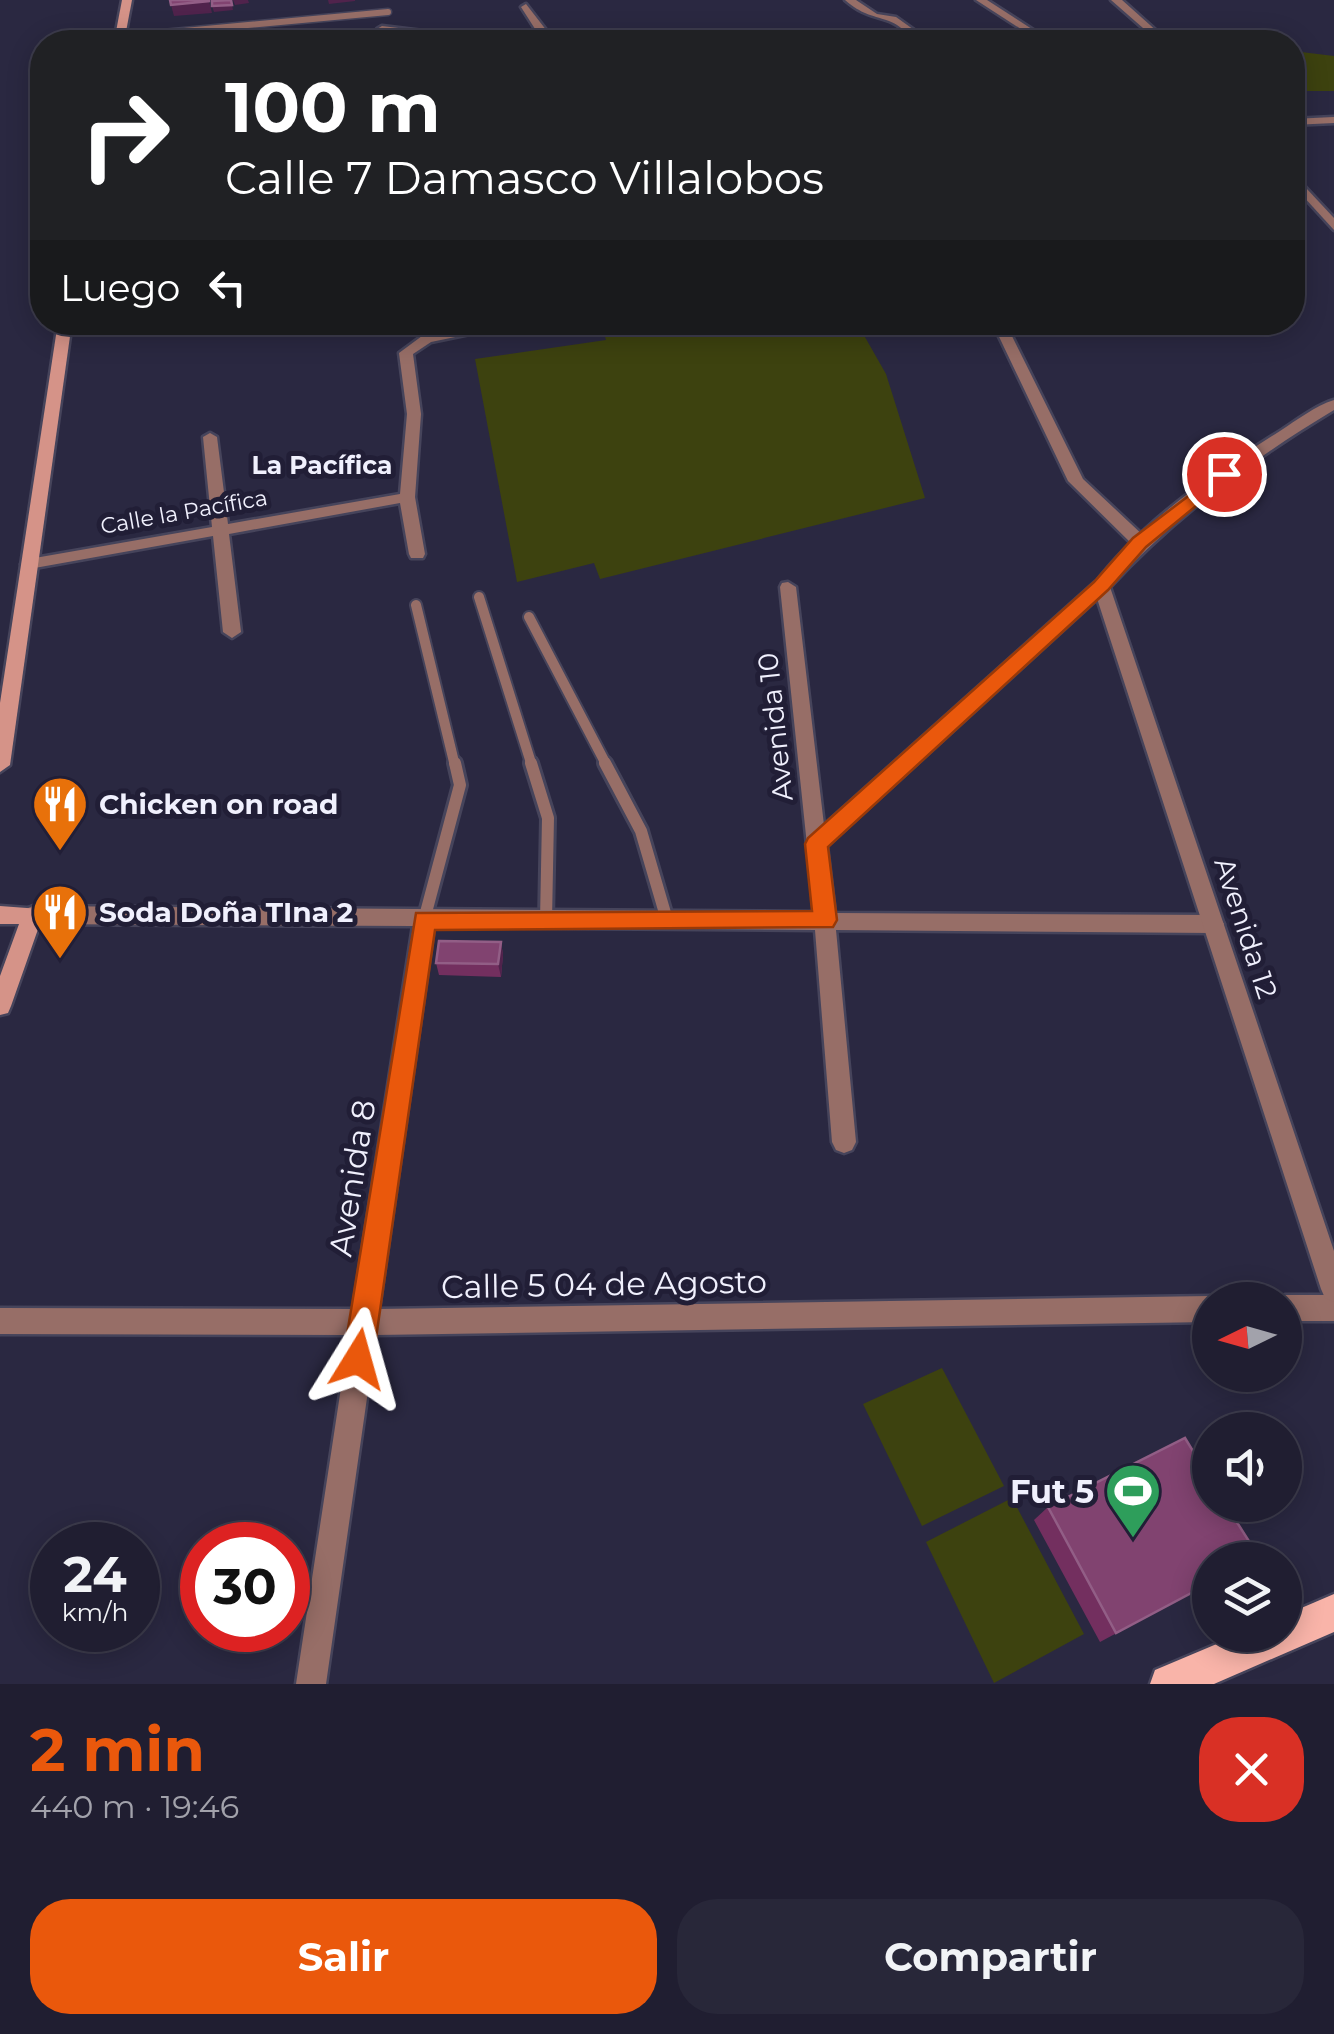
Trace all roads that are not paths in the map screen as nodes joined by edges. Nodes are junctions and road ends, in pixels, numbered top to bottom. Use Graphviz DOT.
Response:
graph roads {
  1 [pos="127,0"];
  2 [pos="850,0"];
  3 [pos="980,0"];
  4 [pos="1116,0"];
  5 [pos="526,6"];
  6 [pos="388,12"];
  7 [pos="382,29"];
  8 [pos="122,30"];
  9 [pos="216,30"];
  10 [pos="387,30"];
  11 [pos="541,30"];
  12 [pos="909,30"];
  13 [pos="1029,30"];
  14 [pos="1150,30"];
  15 [pos="1305,120"];
  16 [pos="1334,120"];
  17 [pos="1305,191"];
  18 [pos="1334,226"];
  19 [pos="63,335"];
  20 [pos="449,335"];
  21 [pos="1004,335"];
  22 [pos="1334,404"];
  23 [pos="210,437"];
  24 [pos="406,497"];
  25 [pos="217,528"];
  26 [pos="1140,542"];
  27 [pos="416,554"];
  28 [pos="29,564"];
  29 [pos="788,586"];
  30 [pos="1101,586"];
  31 [pos="479,597"];
  32 [pos="416,605"];
  33 [pos="529,617"];
  34 [pos="232,632"];
  35 [pos="8,650"];
  36 [pos="0,766"];
  37 [pos="816,844"];
  38 [pos="0,915"];
  39 [pos="34,915"];
  40 [pos="424,920"];
  41 [pos="546,920"];
  42 [pos="666,920"];
  43 [pos="825,920"];
  44 [pos="1213,924"];
  45 [pos="0,1006"];
  46 [pos="844,1142"];
  47 [pos="1334,1289"];
  48 [pos="1302,1308"];
  49 [pos="1334,1308"];
  50 [pos="1192,1310"];
  51 [pos="0,1321"];
  52 [pos="363,1322"];
  53 [pos="1334,1613"];
  54 [pos="1302,1627"];
  55 [pos="1244,1652"];
  56 [pos="311,1684"];
  57 [pos="1170,1684"];
  1 -- 8 [label="main road"];
  2 -- 12 [label="street"];
  3 -- 13 [label="street"];
  4 -- 14 [label="street"];
  5 -- 11 [label="street"];
  6 -- 9 [label="lane"];
  7 -- 10 [label="street"];
  15 -- 16 [label="street"];
  17 -- 18 [label="street"];
  19 -- 28 [label="main road"];
  20 -- 24 [label="street"];
  21 -- 26 [label="street"];
  22 -- 26 [label="street"];
  23 -- 25 [label="street"];
  24 -- 25 [label="street, Calle la Pacífica"];
  24 -- 27 [label="street"];
  25 -- 28 [label="street, Calle la Pacífica"];
  25 -- 34 [label="street"];
  26 -- 30 [label="street"];
  28 -- 35 [label="main road"];
  29 -- 37 [label="street, Avenida 10"];
  30 -- 37 [label="street"];
  30 -- 44 [label="street, Avenida 12"];
  31 -- 41 [label="lane"];
  32 -- 40 [label="lane"];
  33 -- 42 [label="lane"];
  35 -- 36 [label="main road"];
  37 -- 43 [label="street, Avenida 10"];
  38 -- 39 [label="main road"];
  39 -- 40 [label="street"];
  39 -- 45 [label="main road"];
  40 -- 41 [label="street"];
  40 -- 52 [label="street, Avenida 8"];
  41 -- 42 [label="street"];
  42 -- 43 [label="street"];
  43 -- 44 [label="street"];
  43 -- 46 [label="street, Avenida 10"];
  44 -- 47 [label="street, Avenida 12"];
  48 -- 49 [label="street"];
  50 -- 52 [label="street, Calle 5 04 de Agosto"];
  51 -- 52 [label="street, Calle 5 04 de Agosto"];
  52 -- 56 [label="street, Avenida 8"];
  53 -- 54 [label="main road"];
  55 -- 57 [label="main road"];
}
